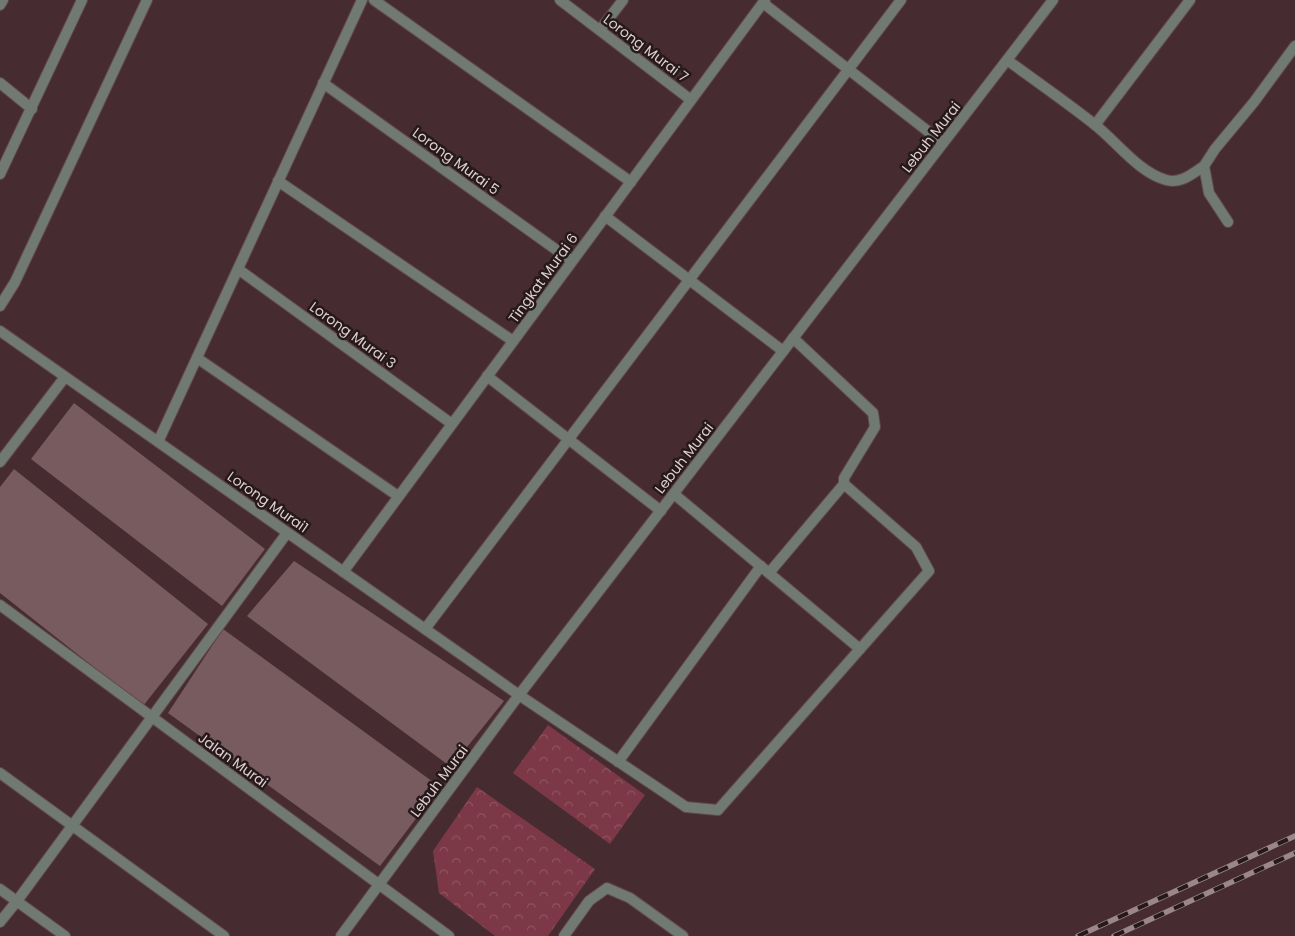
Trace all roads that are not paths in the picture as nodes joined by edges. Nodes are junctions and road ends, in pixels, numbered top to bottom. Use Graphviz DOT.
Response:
graph roads {
  1 [pos="3,0"];
  2 [pos="82,0"];
  3 [pos="147,0"];
  4 [pos="362,0"];
  5 [pos="374,0"];
  6 [pos="560,0"];
  7 [pos="623,0"];
  8 [pos="901,0"];
  9 [pos="1054,0"];
  10 [pos="1190,0"];
  11 [pos="764,1"];
  12 [pos="0,5"];
  13 [pos="600,30"];
  14 [pos="1295,46"];
  15 [pos="1008,60"];
  16 [pos="849,69"];
  17 [pos="0,83"];
  18 [pos="324,83"];
  19 [pos="691,100"];
  20 [pos="32,109"];
  21 [pos="1095,124"];
  22 [pos="943,143"];
  23 [pos="1204,166"];
  24 [pos="0,174"];
  25 [pos="278,181"];
  26 [pos="631,182"];
  27 [pos="605,216"];
  28 [pos="1228,222"];
  29 [pos="572,261"];
  30 [pos="238,268"];
  31 [pos="690,280"];
  32 [pos="0,306"];
  33 [pos="0,331"];
  34 [pos="793,338"];
  35 [pos="513,341"];
  36 [pos="783,352"];
  37 [pos="197,358"];
  38 [pos="487,376"];
  39 [pos="65,377"];
  40 [pos="452,424"];
  41 [pos="569,439"];
  42 [pos="158,442"];
  43 [pos="0,462"];
  44 [pos="844,484"];
  45 [pos="674,494"];
  46 [pos="398,496"];
  47 [pos="661,511"];
  48 [pos="287,532"];
  49 [pos="765,570"];
  50 [pos="343,572"];
  51 [pos="0,605"];
  52 [pos="425,630"];
  53 [pos="860,649"];
  54 [pos="519,695"];
  55 [pos="152,717"];
  56 [pos="618,762"];
  57 [pos="0,773"];
  58 [pos="72,826"];
  59 [pos="379,884"];
  60 [pos="0,889"];
  61 [pos="17,901"];
  62 [pos="0,922"];
  63 [pos="65,936"];
  64 [pos="224,936"];
  65 [pos="341,936"];
  66 [pos="450,936"];
  67 [pos="564,936"];
  68 [pos="684,936"];
  1 -- 12 [label="street"];
  2 -- 20 [label="street"];
  3 -- 32 [label="street"];
  4 -- 18 [label="street"];
  5 -- 26 [label="street"];
  6 -- 13 [label="street, Lorong Murai 7"];
  7 -- 13 [label="street"];
  8 -- 16 [label="street"];
  9 -- 15 [label="street, Lebuh Murai"];
  10 -- 21 [label="street"];
  11 -- 16 [label="street"];
  11 -- 19 [label="street, Tingkat Murai 6"];
  13 -- 19 [label="street, Lorong Murai 7"];
  14 -- 23 [label="street"];
  15 -- 21 [label="street"];
  15 -- 22 [label="street, Lebuh Murai"];
  16 -- 22 [label="street"];
  16 -- 31 [label="street"];
  17 -- 20 [label="street"];
  18 -- 25 [label="street"];
  18 -- 29 [label="street, Lorong Murai 5"];
  19 -- 26 [label="street, Tingkat Murai 6"];
  20 -- 24 [label="street"];
  21 -- 23 [label="street"];
  22 -- 34 [label="street, Lebuh Murai"];
  23 -- 28 [label="street"];
  25 -- 30 [label="street"];
  25 -- 35 [label="street"];
  26 -- 27 [label="street, Tingkat Murai 6"];
  27 -- 29 [label="street, Tingkat Murai 6"];
  27 -- 31 [label="street"];
  29 -- 35 [label="street, Tingkat Murai 6"];
  30 -- 37 [label="street"];
  30 -- 40 [label="street, Lorong Murai 3"];
  31 -- 36 [label="street"];
  31 -- 41 [label="street"];
  33 -- 39 [label="street, Lorong Murai1"];
  34 -- 36 [label="street, Lebuh Murai"];
  34 -- 44 [label="street"];
  35 -- 38 [label="street, Tingkat Murai 6"];
  36 -- 45 [label="street, Lebuh Murai"];
  37 -- 42 [label="street"];
  37 -- 46 [label="street"];
  38 -- 40 [label="street, Tingkat Murai 6"];
  38 -- 41 [label="street"];
  39 -- 42 [label="street, Lorong Murai1"];
  39 -- 43 [label="street"];
  40 -- 46 [label="street, Tingkat Murai 6"];
  41 -- 47 [label="street"];
  41 -- 52 [label="street"];
  42 -- 48 [label="street, Lorong Murai1"];
  44 -- 49 [label="street"];
  44 -- 53 [label="street"];
  45 -- 47 [label="street, Lebuh Murai"];
  45 -- 49 [label="street"];
  46 -- 50 [label="street, Tingkat Murai 6"];
  47 -- 54 [label="street, Lebuh Murai"];
  48 -- 50 [label="street, Lorong Murai1"];
  48 -- 55 [label="street"];
  49 -- 53 [label="street"];
  49 -- 56 [label="street"];
  50 -- 52 [label="street, Lorong Murai1"];
  51 -- 55 [label="street, Jalan Murai"];
  52 -- 54 [label="street, Lorong Murai1"];
  53 -- 56 [label="street, Lorong Murai1"];
  54 -- 56 [label="street, Lorong Murai1"];
  54 -- 59 [label="street, Lebuh Murai"];
  55 -- 58 [label="street"];
  55 -- 59 [label="street, Jalan Murai"];
  57 -- 58 [label="street"];
  58 -- 61 [label="street"];
  58 -- 64 [label="street"];
  59 -- 65 [label="street, Lebuh Murai"];
  59 -- 66 [label="street, Jalan Murai"];
  60 -- 61 [label="street"];
  61 -- 62 [label="street"];
  61 -- 63 [label="street"];
  67 -- 68 [label="street"];
}
